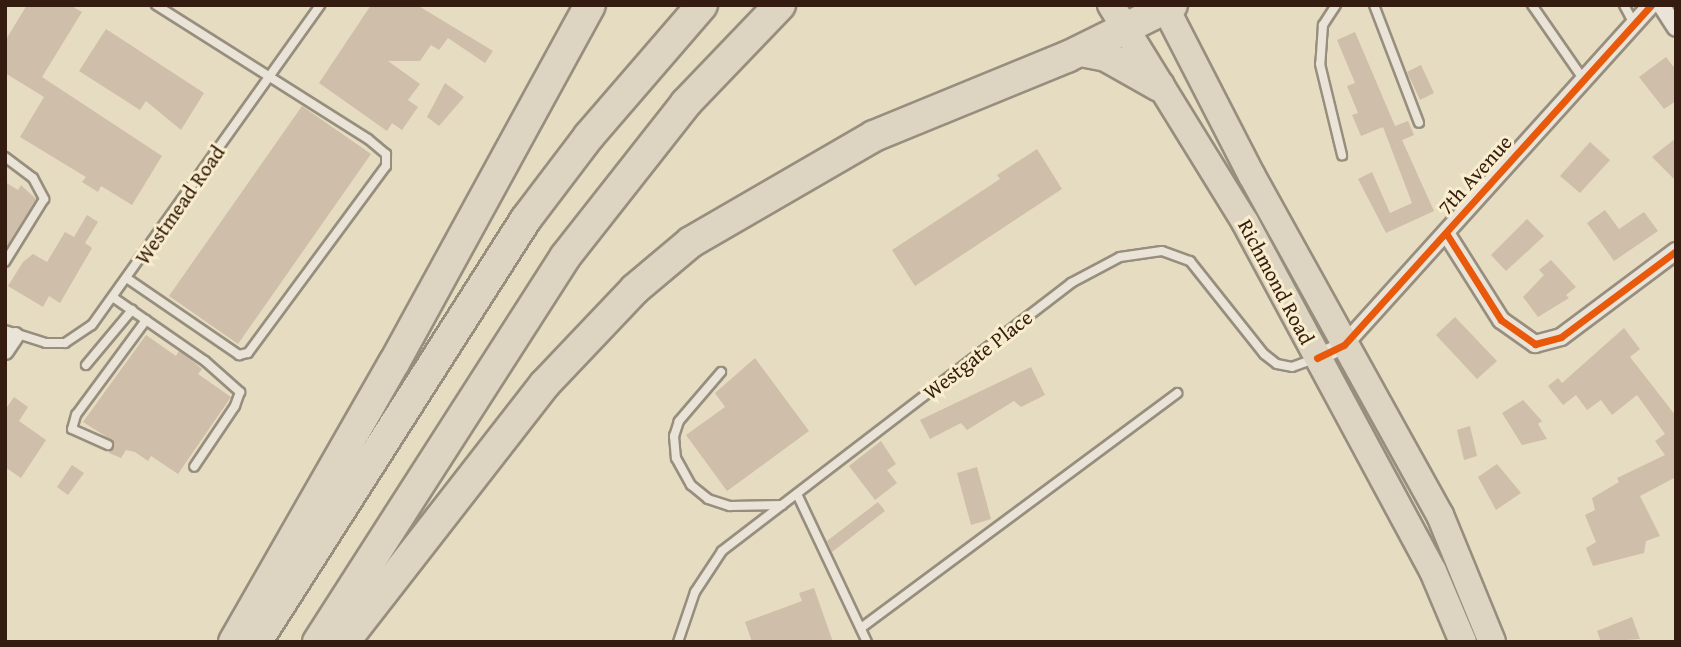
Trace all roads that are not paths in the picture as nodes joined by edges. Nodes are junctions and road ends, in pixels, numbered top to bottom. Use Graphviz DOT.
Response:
graph roads {
  1 [pos="156,5"];
  2 [pos="320,5"];
  3 [pos="590,5"];
  4 [pos="702,5"];
  5 [pos="780,5"];
  6 [pos="1336,5"];
  7 [pos="1374,5"];
  8 [pos="1532,5"];
  9 [pos="1624,5"];
  10 [pos="1651,5"];
  11 [pos="1661,5"];
  12 [pos="1168,7"];
  13 [pos="1117,16"];
  14 [pos="1634,24"];
  15 [pos="1676,29"];
  16 [pos="1081,51"];
  17 [pos="268,80"];
  18 [pos="1584,80"];
  19 [pos="1159,86"];
  20 [pos="1419,123"];
  21 [pos="1342,155"];
  22 [pos="5,157"];
  23 [pos="1446,233"];
  24 [pos="1676,251"];
  25 [pos="5,262"];
  26 [pos="128,279"];
  27 [pos="114,298"];
  28 [pos="132,310"];
  29 [pos="146,320"];
  30 [pos="10,333"];
  31 [pos="1344,345"];
  32 [pos="5,351"];
  33 [pos="1317,358"];
  34 [pos="86,365"];
  35 [pos="721,372"];
  36 [pos="1177,393"];
  37 [pos="108,445"];
  38 [pos="194,467"];
  39 [pos="797,494"];
  40 [pos="782,505"];
  41 [pos="861,628"];
  42 [pos="234,642"];
  43 [pos="256,642"];
  44 [pos="318,642"];
  45 [pos="344,642"];
  46 [pos="678,642"];
  47 [pos="867,642"];
  48 [pos="1463,642"];
  49 [pos="1492,642"];
  1 -- 17 [label="lane"];
  2 -- 17 [label="lane, Westmead Road"];
  3 -- 42 [label="highway"];
  4 -- 43 [label="highway"];
  5 -- 44 [label="highway"];
  6 -- 21 [label="lane"];
  7 -- 20 [label="lane"];
  8 -- 18 [label="lane"];
  9 -- 14 [label="lane"];
  10 -- 14 [label="street, 7th Avenue"];
  11 -- 15 [label="street"];
  12 -- 13 [label="highway"];
  12 -- 31 [label="highway, Richmond Road"];
  13 -- 16 [label="highway"];
  13 -- 19 [label="highway, Richmond Road"];
  14 -- 18 [label="street, 7th Avenue"];
  16 -- 19 [label="highway"];
  16 -- 45 [label="highway"];
  17 -- 26 [label="lane, Westmead Road"];
  17 -- 26 [label="lane"];
  18 -- 23 [label="street, 7th Avenue"];
  19 -- 33 [label="highway, Richmond Road"];
  22 -- 25 [label="lane"];
  23 -- 24 [label="street"];
  23 -- 31 [label="street, 7th Avenue"];
  26 -- 27 [label="lane, Westmead Road"];
  27 -- 28 [label="lane"];
  27 -- 30 [label="lane, Westmead Road"];
  28 -- 29 [label="lane"];
  28 -- 34 [label="lane"];
  29 -- 37 [label="lane"];
  29 -- 38 [label="lane"];
  30 -- 32 [label="street"];
  31 -- 33 [label="street, 7th Avenue"];
  31 -- 49 [label="highway, Richmond Road"];
  33 -- 39 [label="lane, Westgate Place"];
  33 -- 48 [label="highway, Richmond Road"];
  35 -- 40 [label="lane"];
  36 -- 41 [label="lane"];
  39 -- 40 [label="lane, Westgate Place"];
  39 -- 41 [label="lane"];
  40 -- 46 [label="lane, Westgate Place"];
  41 -- 47 [label="lane"];
}
